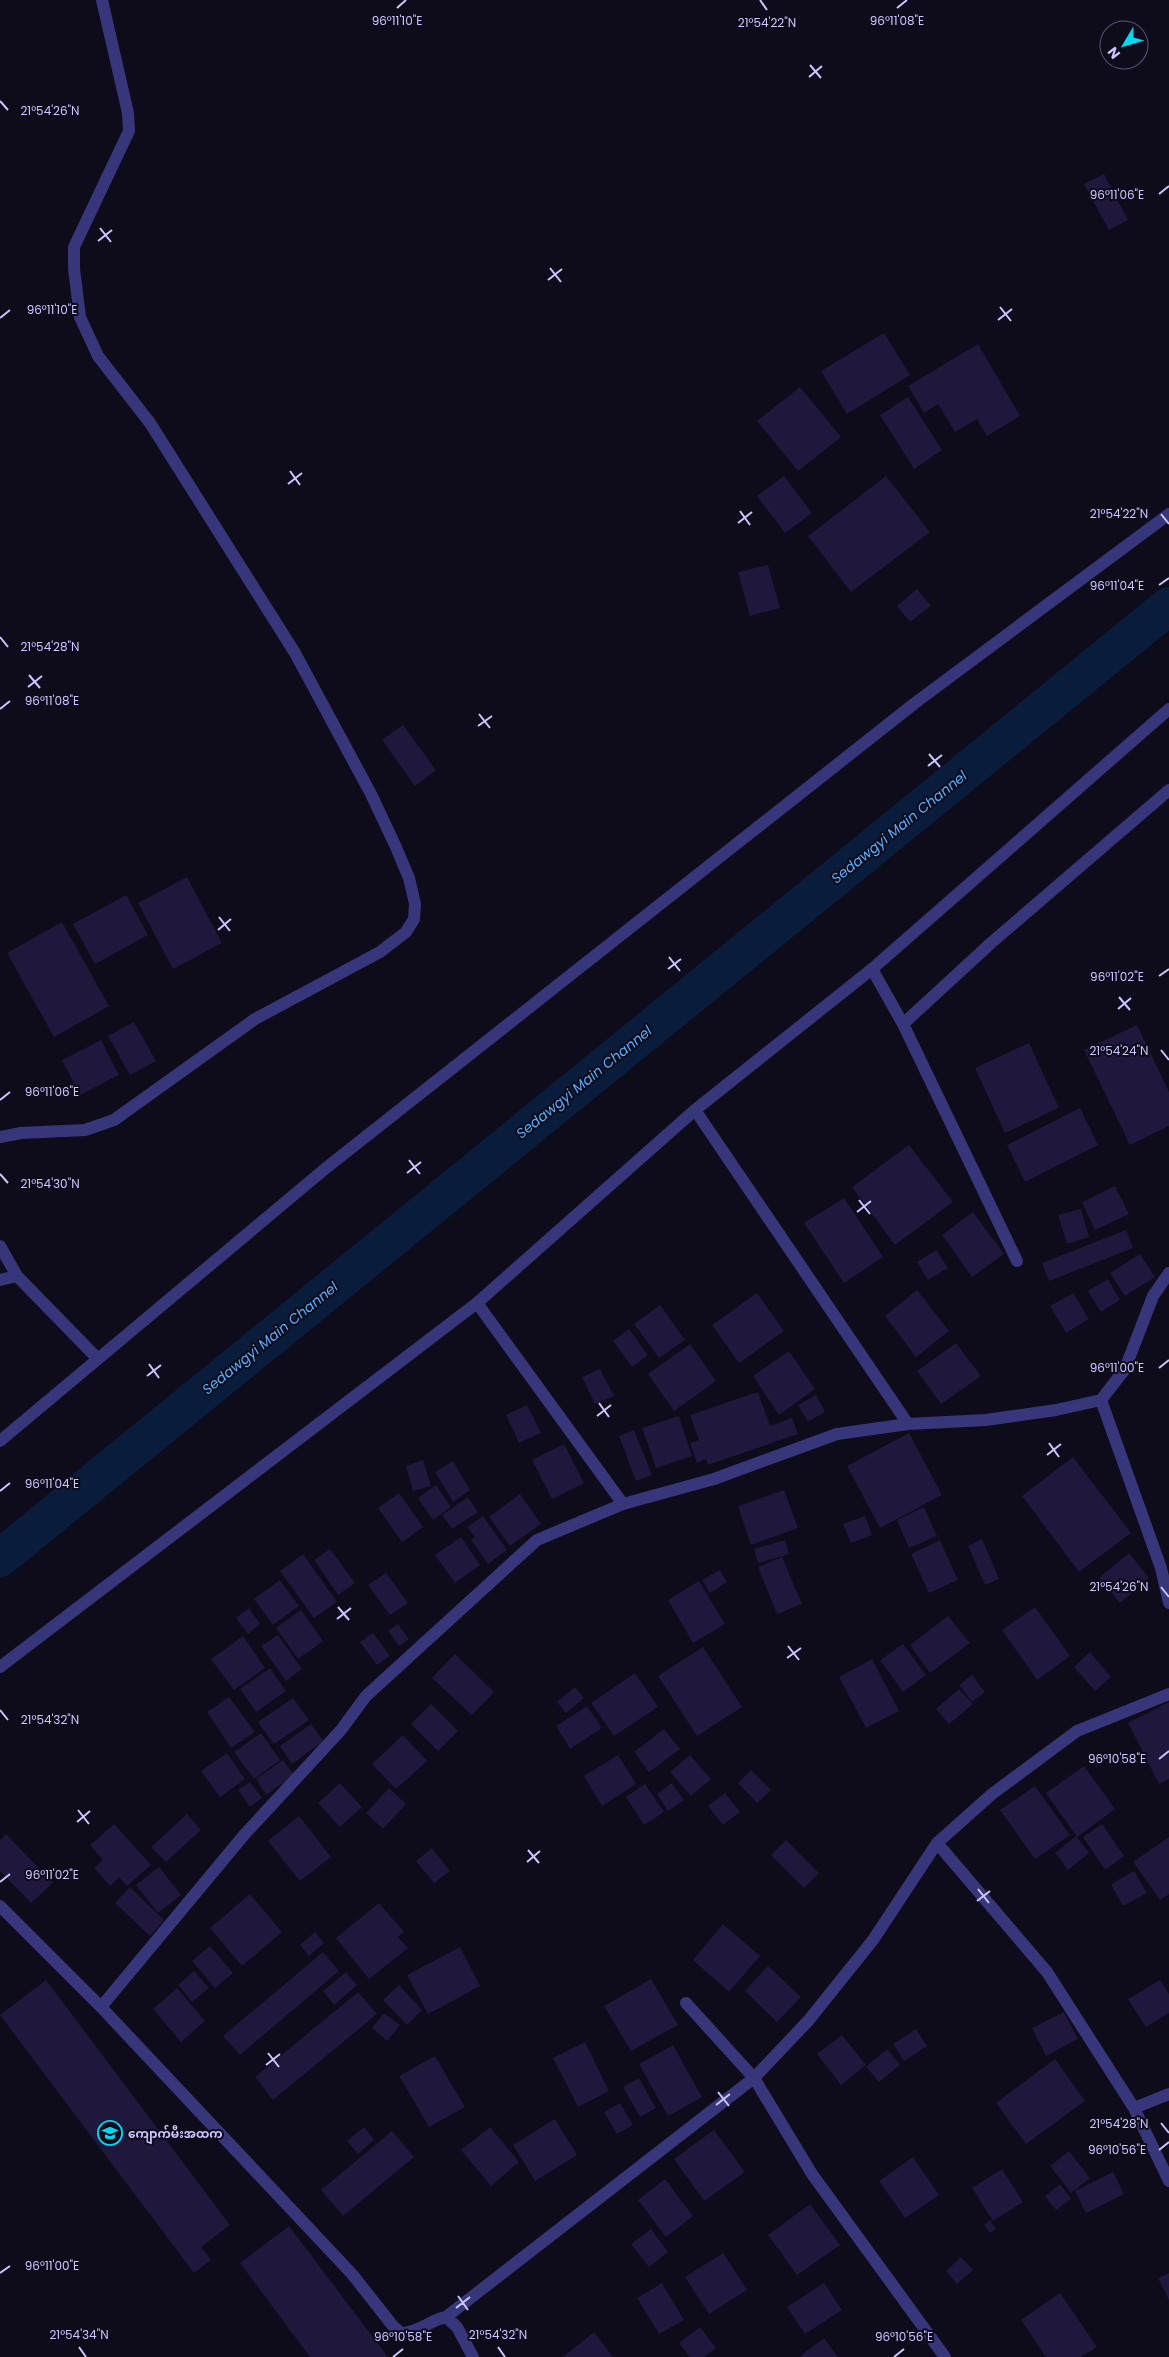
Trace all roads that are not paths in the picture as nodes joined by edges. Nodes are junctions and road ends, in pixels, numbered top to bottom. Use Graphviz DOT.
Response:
graph roads {
  1 [pos="102,0"];
  2 [pos="1169,514"];
  3 [pos="1169,709"];
  4 [pos="1169,790"];
  5 [pos="872,969"];
  6 [pos="903,1024"];
  7 [pos="695,1110"];
  8 [pos="0,1137"];
  9 [pos="0,1246"];
  10 [pos="1017,1261"];
  11 [pos="1169,1273"];
  12 [pos="17,1276"];
  13 [pos="0,1280"];
  14 [pos="477,1302"];
  15 [pos="98,1359"];
  16 [pos="1101,1400"];
  17 [pos="908,1424"];
  18 [pos="0,1441"];
  19 [pos="623,1504"];
  20 [pos="1169,1603"];
  21 [pos="0,1667"];
  22 [pos="1169,1694"];
  23 [pos="937,1843"];
  24 [pos="0,1906"];
  25 [pos="686,2003"];
  26 [pos="101,2006"];
  27 [pos="754,2078"];
  28 [pos="1169,2094"];
  29 [pos="1134,2108"];
  30 [pos="1169,2182"];
  31 [pos="446,2316"];
  32 [pos="474,2357"];
  33 [pos="945,2357"];
  1 -- 8 [label="street"];
  2 -- 15 [label="street"];
  3 -- 5 [label="street"];
  4 -- 6 [label="street"];
  5 -- 6 [label="street"];
  5 -- 7 [label="street"];
  6 -- 10 [label="street"];
  7 -- 14 [label="street"];
  7 -- 17 [label="street"];
  9 -- 12 [label="street"];
  11 -- 16 [label="street"];
  12 -- 13 [label="street"];
  12 -- 15 [label="street"];
  14 -- 19 [label="street"];
  14 -- 21 [label="street"];
  15 -- 18 [label="street"];
  16 -- 17 [label="street"];
  16 -- 20 [label="street"];
  17 -- 19 [label="street"];
  19 -- 26 [label="street"];
  22 -- 23 [label="street"];
  23 -- 27 [label="street"];
  23 -- 29 [label="street"];
  24 -- 26 [label="street"];
  25 -- 27 [label="street"];
  26 -- 31 [label="street"];
  27 -- 31 [label="street"];
  27 -- 33 [label="street"];
  28 -- 29 [label="street"];
  29 -- 30 [label="street"];
  31 -- 32 [label="street"];
}
